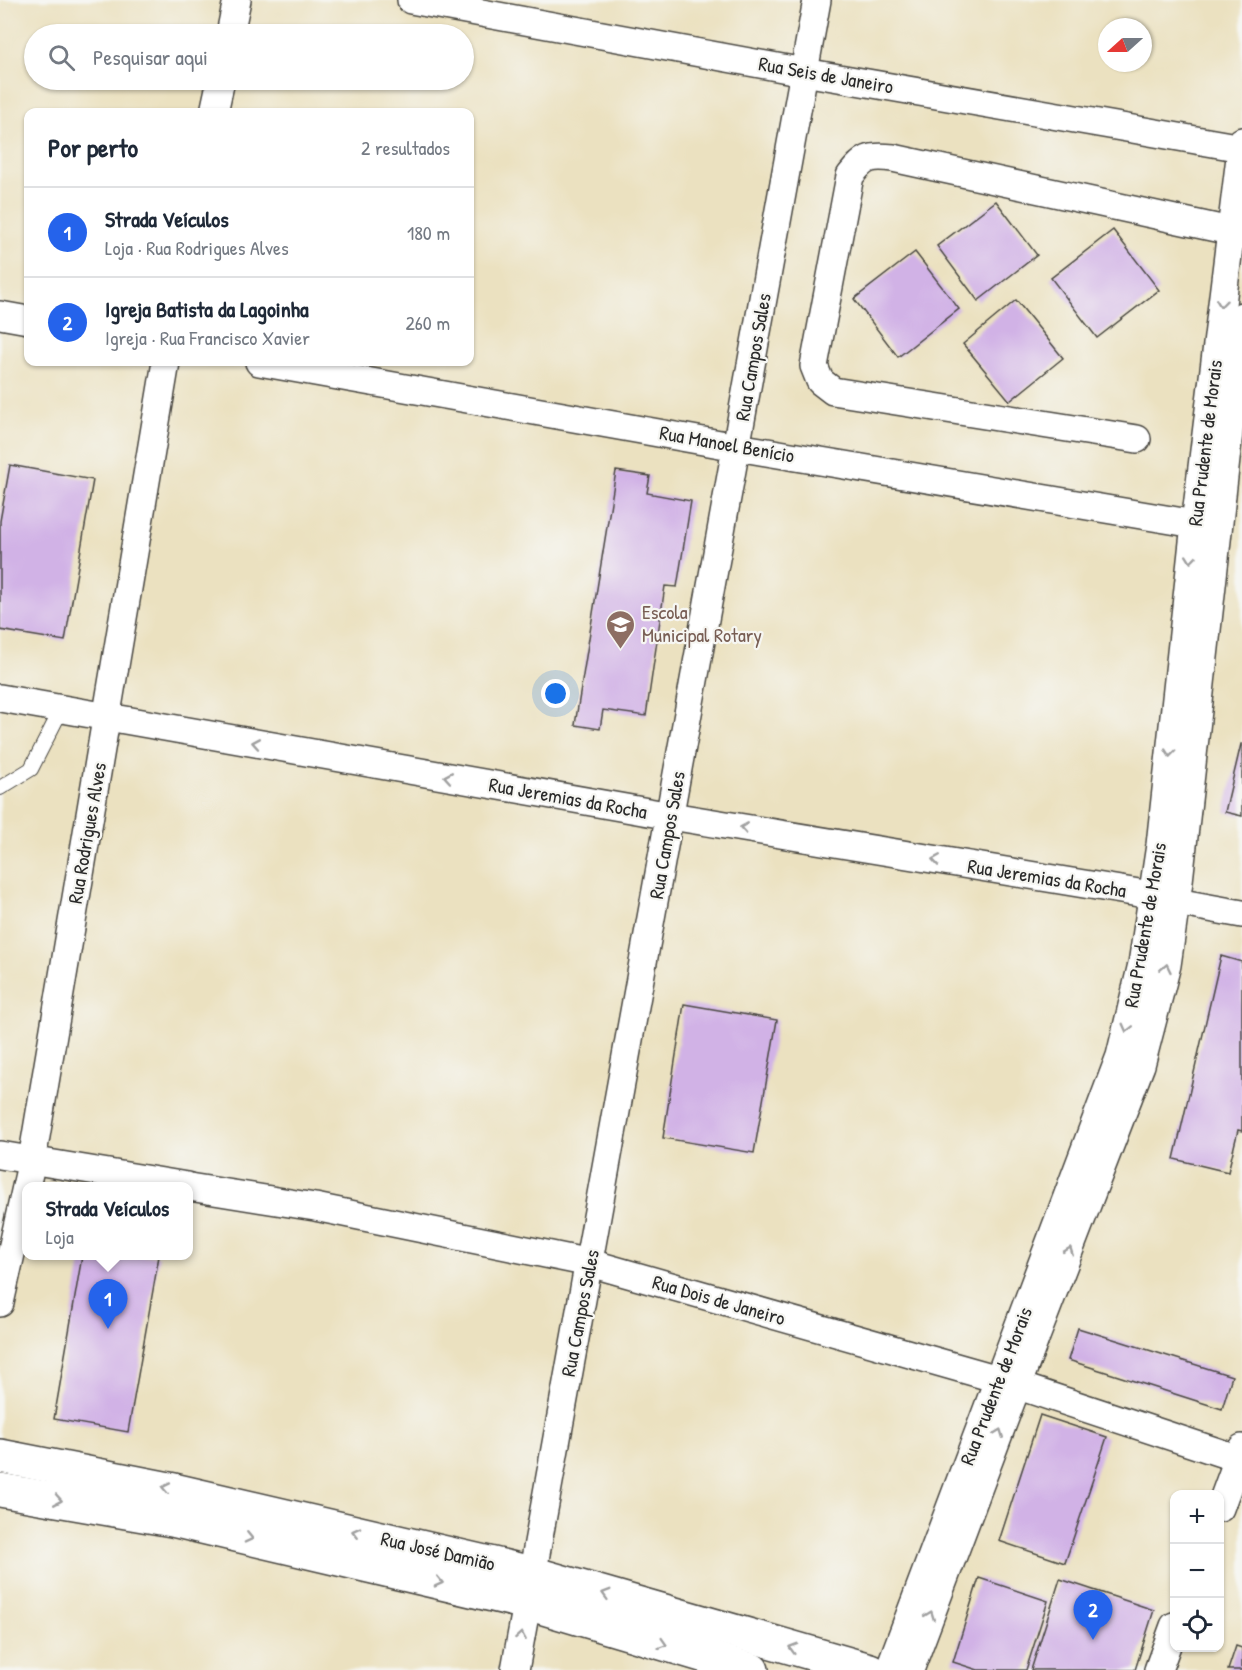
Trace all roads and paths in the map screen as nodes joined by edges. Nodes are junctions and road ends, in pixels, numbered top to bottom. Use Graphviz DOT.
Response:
graph roads {
  1 [pos="237,0"];
  2 [pos="411,0"];
  3 [pos="817,0"];
  4 [pos="232,24"];
  5 [pos="804,72"];
  6 [pos="219,90"];
  7 [pos="215,108"];
  8 [pos="1242,146"];
  9 [pos="1230,231"];
  10 [pos="0,315"];
  11 [pos="1242,316"];
  12 [pos="24,319"];
  13 [pos="165,366"];
  14 [pos="281,366"];
  15 [pos="1137,439"];
  16 [pos="737,447"];
  17 [pos="1195,524"];
  18 [pos="0,698"];
  19 [pos="62,710"];
  20 [pos="107,716"];
  21 [pos="0,788"];
  22 [pos="670,816"];
  23 [pos="1164,899"];
  24 [pos="1242,914"];
  25 [pos="0,1155"];
  26 [pos="32,1160"];
  27 [pos="27,1182"];
  28 [pos="159,1182"];
  29 [pos="193,1188"];
  30 [pos="22,1205"];
  31 [pos="590,1263"];
  32 [pos="0,1303"];
  33 [pos="1007,1383"];
  34 [pos="1241,1455"];
  35 [pos="0,1456"];
  36 [pos="0,1490"];
  37 [pos="1224,1498"];
  38 [pos="529,1588"];
  39 [pos="1170,1637"];
  40 [pos="515,1670"];
  41 [pos="752,1670"];
  42 [pos="870,1670"];
  43 [pos="888,1670"];
  44 [pos="910,1670"];
  45 [pos="1158,1670"];
  1 -- 4 [label="street"];
  2 -- 5 [label="street, Rua Seis de Janeiro"];
  3 -- 5 [label="street, Rua Campos Sales"];
  5 -- 8 [label="street, Rua Seis de Janeiro"];
  5 -- 16 [label="street, Rua Campos Sales"];
  6 -- 7 [label="street"];
  8 -- 9 [label="street, Rua Prudente de Morais"];
  9 -- 15 [label="street"];
  9 -- 17 [label="street, Rua Prudente de Morais, one-way"];
  10 -- 12 [label="street"];
  11 -- 23 [label="street, Rua Prudente de Morais"];
  13 -- 20 [label="street, Rua Rodrigues Alves"];
  14 -- 16 [label="street, Rua Manoel Benício"];
  16 -- 17 [label="street, Rua Manoel Benício"];
  16 -- 22 [label="street, Rua Campos Sales"];
  17 -- 23 [label="street, Rua Prudente de Morais, one-way"];
  18 -- 19 [label="street, Rua Jeremias da Rocha"];
  19 -- 20 [label="street, Rua Jeremias da Rocha"];
  19 -- 21 [label="lane"];
  22 -- 20 [label="street, Rua Jeremias da Rocha, one-way"];
  20 -- 26 [label="street, Rua Rodrigues Alves"];
  23 -- 22 [label="street, Rua Jeremias da Rocha, one-way"];
  22 -- 31 [label="street, Rua Campos Sales"];
  23 -- 24 [label="street, Rua Jeremias da Rocha"];
  23 -- 33 [label="street, Rua Prudente de Morais"];
  25 -- 26 [label="street, Rua Dois de Janeiro"];
  26 -- 27 [label="street, Rua Rodrigues Alves"];
  26 -- 28 [label="street, Rua Dois de Janeiro"];
  29 -- 31 [label="street, Rua Dois de Janeiro"];
  30 -- 32 [label="street, Rua Rodrigues Alves"];
  31 -- 33 [label="street, Rua Dois de Janeiro"];
  31 -- 38 [label="street, Rua Campos Sales"];
  33 -- 34 [label="street, Rua Dois de Janeiro"];
  33 -- 43 [label="street, Rua Prudente de Morais"];
  44 -- 33 [label="street, Rua Prudente de Morais, one-way"];
  34 -- 37 [label="street"];
  38 -- 35 [label="street, Rua José Damião, one-way"];
  36 -- 38 [label="street, Rua José Damião, one-way"];
  40 -- 38 [label="street, Rua Campos Sales, one-way"];
  38 -- 41 [label="street, Rua José Damião, one-way"];
  42 -- 38 [label="street, Rua José Damião, one-way"];
  39 -- 45 [label="street"];
}
